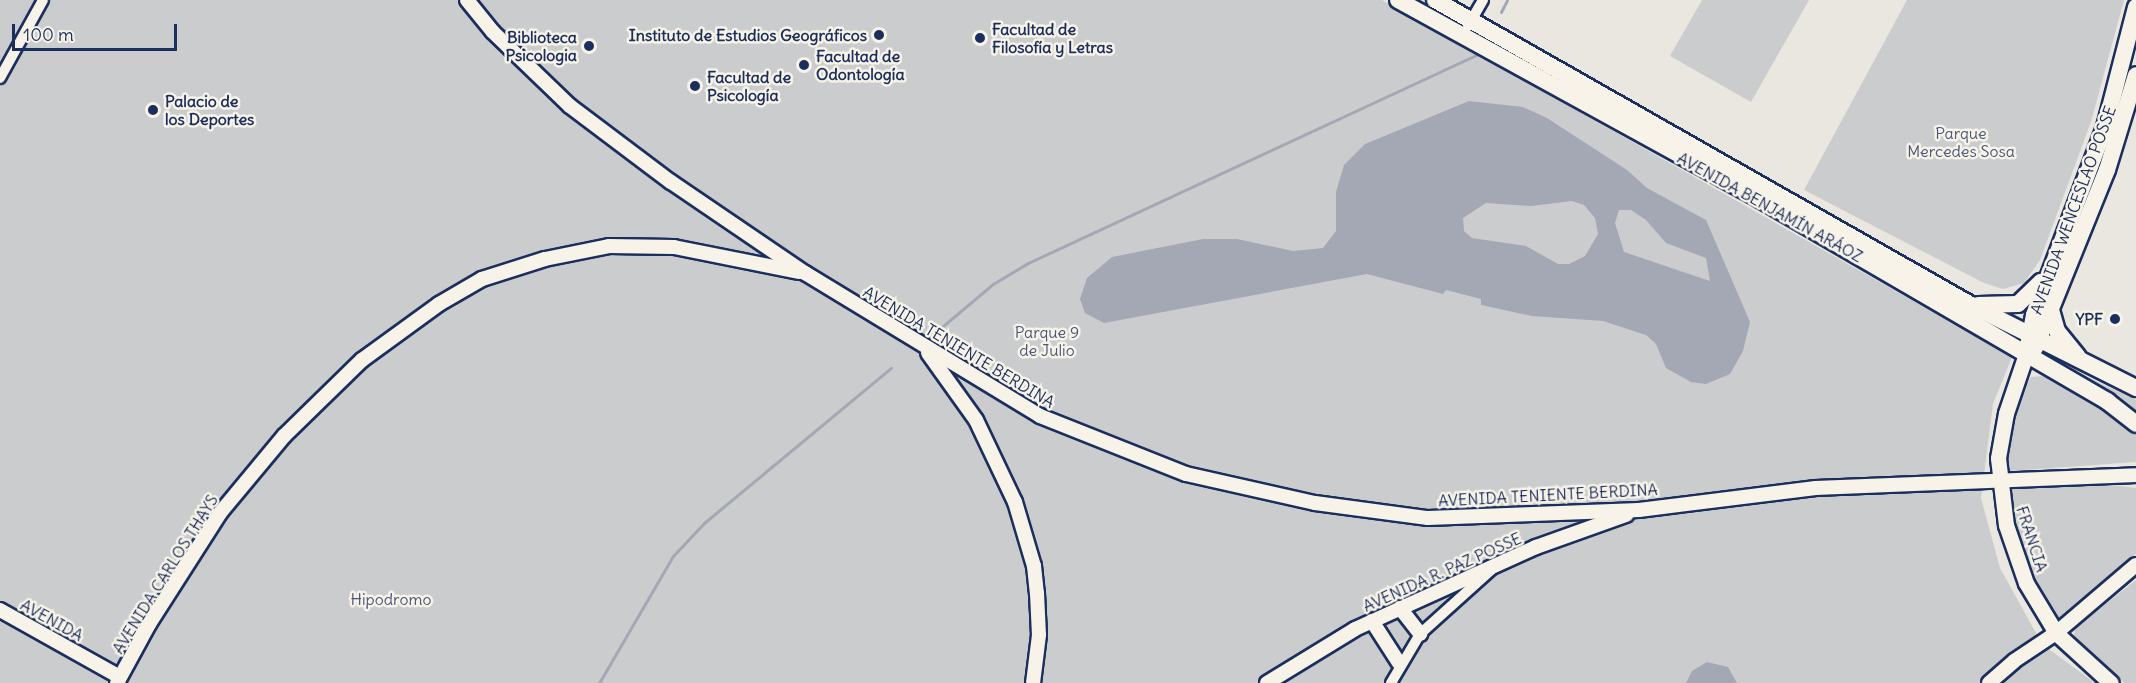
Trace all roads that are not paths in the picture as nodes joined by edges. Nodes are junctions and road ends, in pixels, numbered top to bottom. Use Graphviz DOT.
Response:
graph roads {
  1 [pos="43,0"];
  2 [pos="467,0"];
  3 [pos="1398,0"];
  4 [pos="1435,0"];
  5 [pos="1483,0"];
  6 [pos="2136,7"];
  7 [pos="1471,20"];
  8 [pos="1461,37"];
  9 [pos="2136,75"];
  10 [pos="0,78"];
  11 [pos="2051,269"];
  12 [pos="805,273"];
  13 [pos="1971,305"];
  14 [pos="2051,310"];
  15 [pos="2034,339"];
  16 [pos="925,349"];
  17 [pos="2026,354"];
  18 [pos="2088,366"];
  19 [pos="2020,378"];
  20 [pos="2136,388"];
  21 [pos="2136,424"];
  22 [pos="2134,474"];
  23 [pos="1998,480"];
  24 [pos="1639,510"];
  25 [pos="1499,563"];
  26 [pos="2136,565"];
  27 [pos="1400,608"];
  28 [pos="0,610"];
  29 [pos="1372,621"];
  30 [pos="2056,633"];
  31 [pos="1420,634"];
  32 [pos="1399,663"];
  33 [pos="118,680"];
  34 [pos="1033,683"];
  35 [pos="1268,683"];
  36 [pos="1391,683"];
  37 [pos="1989,683"];
  38 [pos="2111,683"];
  1 -- 10 [label="street"];
  2 -- 12 [label="street, AVENIDA TENIENTE BERDINA"];
  3 -- 8 [label="main road, AVENIDA BENJAMÍN ARÁOZ"];
  4 -- 7 [label="main road, AVENIDA BENJAMÍN ARÁOZ"];
  5 -- 7 [label="street"];
  6 -- 11 [label="main road, AVENIDA WENCESLAO POSSE"];
  7 -- 8 [label="street"];
  7 -- 13 [label="main road, AVENIDA BENJAMÍN ARÁOZ"];
  8 -- 17 [label="main road, AVENIDA BENJAMÍN ARÁOZ"];
  9 -- 14 [label="main road"];
  11 -- 13 [label="main road"];
  11 -- 15 [label="main road, AVENIDA WENCESLAO POSSE"];
  12 -- 16 [label="street, AVENIDA TENIENTE BERDINA"];
  12 -- 33 [label="street, AVENIDA CARLOS THAYS"];
  13 -- 15 [label="main road, AVENIDA BENJAMÍN ARÁOZ"];
  14 -- 15 [label="main road"];
  14 -- 18 [label="main road"];
  15 -- 17 [label="main road, AVENIDA WENCESLAO POSSE"];
  15 -- 18 [label="main road, AVENIDA BENJAMÍN ARÁOZ"];
  16 -- 24 [label="street, AVENIDA TENIENTE BERDINA"];
  16 -- 34 [label="street"];
  17 -- 19 [label="main road, AVENIDA WENCESLAO POSSE"];
  17 -- 21 [label="main road, AVENIDA BENJAMÍN ARÁOZ"];
  18 -- 20 [label="main road, AVENIDA BENJAMÍN ARÁOZ"];
  19 -- 23 [label="main road, FRANCIA"];
  22 -- 23 [label="street, AVENIDA TENIENTE BERDINA"];
  23 -- 24 [label="street, AVENIDA TENIENTE BERDINA"];
  23 -- 30 [label="main road, FRANCIA"];
  24 -- 25 [label="street, AVENIDA R. PAZ POSSE"];
  25 -- 27 [label="street, AVENIDA R. PAZ POSSE"];
  25 -- 31 [label="street"];
  26 -- 30 [label="street"];
  27 -- 29 [label="street, AVENIDA R. PAZ POSSE"];
  27 -- 31 [label="street"];
  28 -- 33 [label="street, AVENIDA"];
  29 -- 32 [label="street"];
  29 -- 35 [label="street, AVENIDA R. PAZ POSSE"];
  30 -- 37 [label="street"];
  30 -- 38 [label="main road, FRANCIA"];
  31 -- 32 [label="street"];
  32 -- 36 [label="street"];
}
